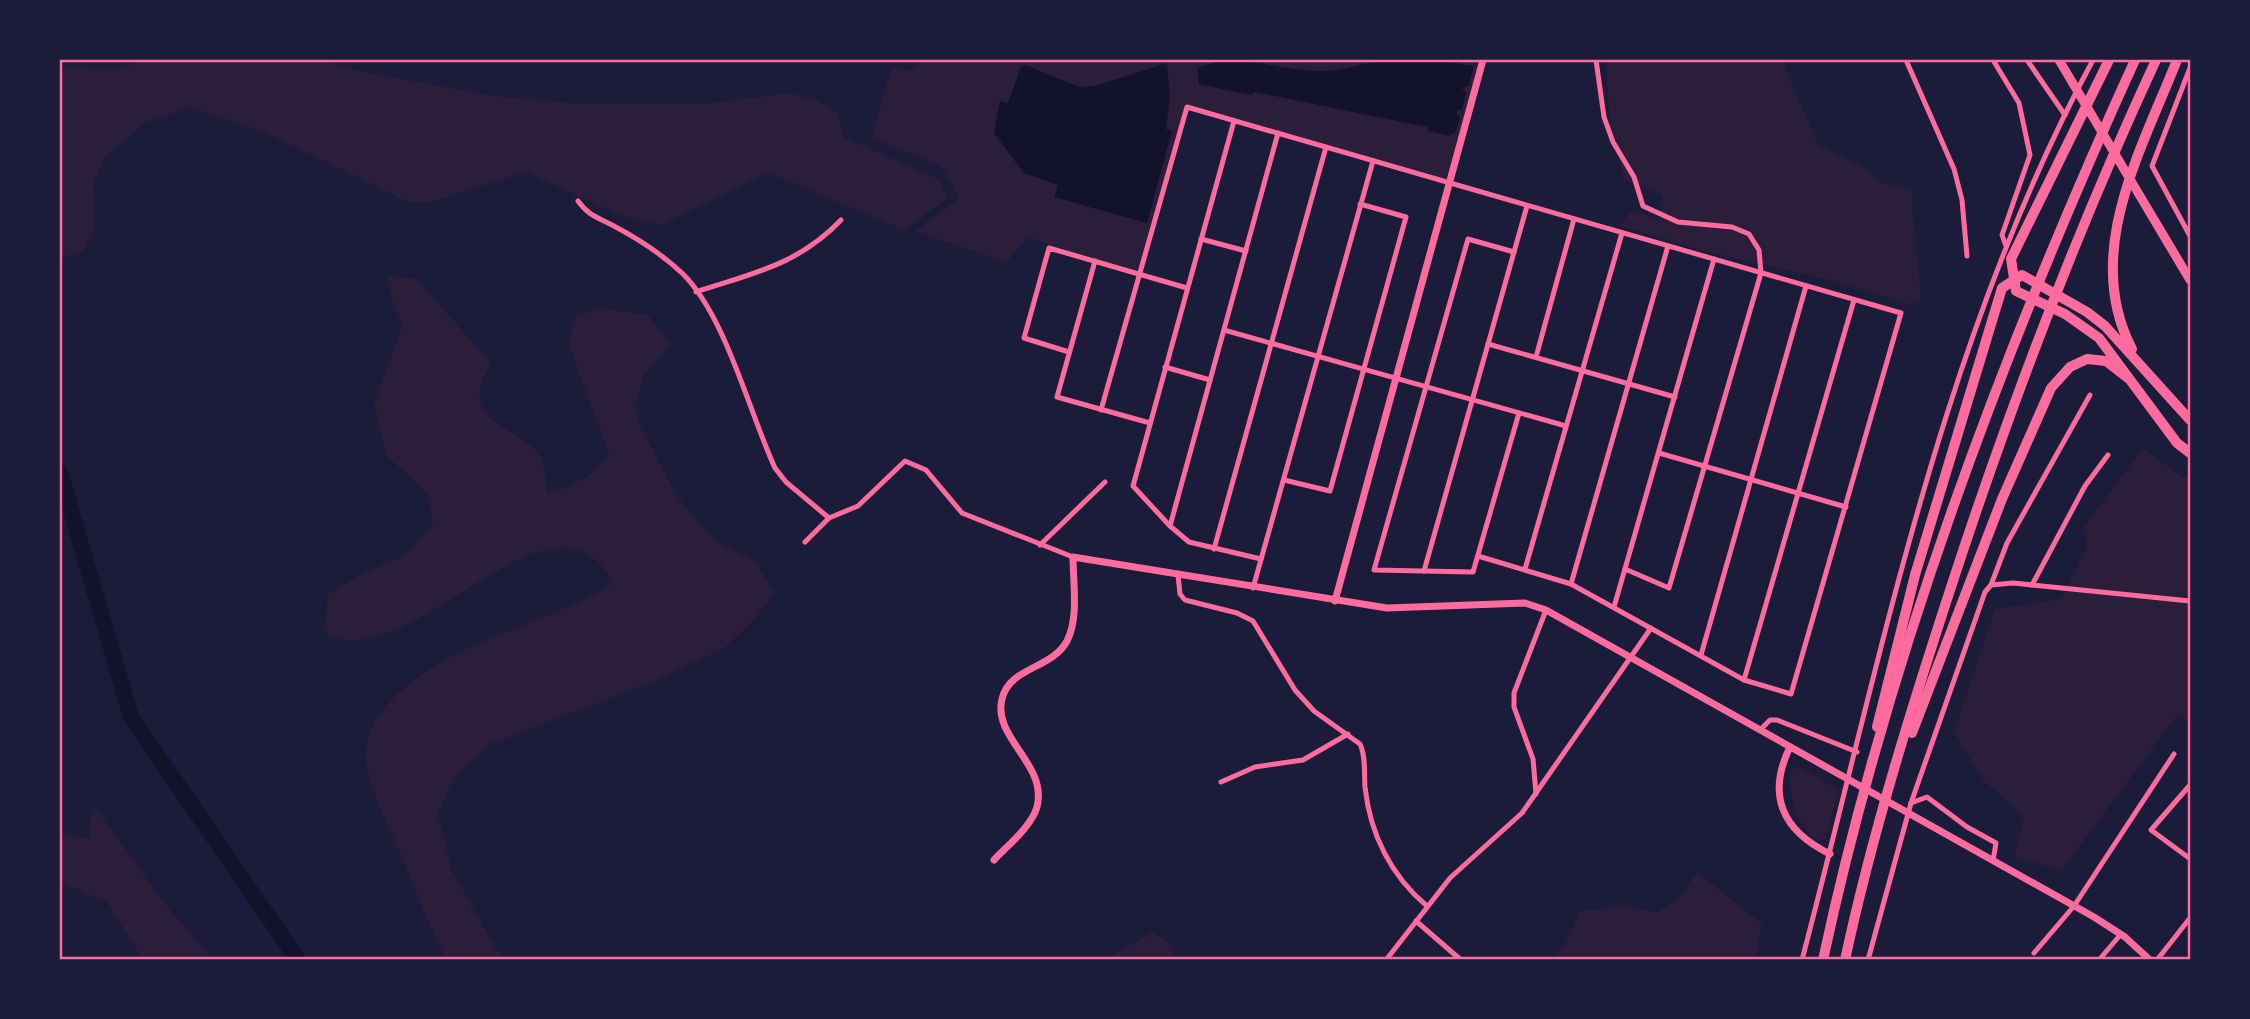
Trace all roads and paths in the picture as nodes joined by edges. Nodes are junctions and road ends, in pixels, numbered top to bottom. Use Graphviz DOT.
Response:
graph roads {
  1 [pos="1483,60"];
  2 [pos="1595,60"];
  3 [pos="1906,60"];
  4 [pos="1993,60"];
  5 [pos="2026,60"];
  6 [pos="2059,60"];
  7 [pos="2092,60"];
  8 [pos="2109,60"];
  9 [pos="2135,60"];
  10 [pos="2156,60"];
  11 [pos="2177,60"];
  12 [pos="2190,68"];
  13 [pos="2065,115"];
  14 [pos="1234,121"];
  15 [pos="1278,134"];
  16 [pos="1326,148"];
  17 [pos="1373,161"];
  18 [pos="1450,183"];
  19 [pos="578,201"];
  20 [pos="1360,204"];
  21 [pos="1527,206"];
  22 [pos="1574,219"];
  23 [pos="841,220"];
  24 [pos="1622,233"];
  25 [pos="2190,236"];
  26 [pos="1201,239"];
  27 [pos="1668,246"];
  28 [pos="2006,246"];
  29 [pos="1246,251"];
  30 [pos="1514,252"];
  31 [pos="1967,256"];
  32 [pos="1714,260"];
  33 [pos="1095,261"];
  34 [pos="1761,273"];
  35 [pos="1141,275"];
  36 [pos="2012,279"];
  37 [pos="2190,280"];
  38 [pos="1806,286"];
  39 [pos="1187,288"];
  40 [pos="696,292"];
  41 [pos="1854,300"];
  42 [pos="1224,330"];
  43 [pos="1271,344"];
  44 [pos="1488,344"];
  45 [pos="1069,352"];
  46 [pos="1318,357"];
  47 [pos="1536,357"];
  48 [pos="2139,363"];
  49 [pos="1166,367"];
  50 [pos="1365,370"];
  51 [pos="1583,371"];
  52 [pos="2128,378"];
  53 [pos="1396,379"];
  54 [pos="1210,380"];
  55 [pos="1629,384"];
  56 [pos="1425,387"];
  57 [pos="2090,395"];
  58 [pos="1675,397"];
  59 [pos="1472,400"];
  60 [pos="1101,410"];
  61 [pos="1519,413"];
  62 [pos="2190,420"];
  63 [pos="1150,423"];
  64 [pos="1566,426"];
  65 [pos="1659,453"];
  66 [pos="2190,453"];
  67 [pos="2108,455"];
  68 [pos="1707,467"];
  69 [pos="1284,480"];
  70 [pos="1753,480"];
  71 [pos="1105,482"];
  72 [pos="1799,494"];
  73 [pos="1846,507"];
  74 [pos="830,518"];
  75 [pos="1170,526"];
  76 [pos="805,542"];
  77 [pos="1040,545"];
  78 [pos="1214,549"];
  79 [pos="1478,556"];
  80 [pos="1073,557"];
  81 [pos="1261,559"];
  82 [pos="1525,569"];
  83 [pos="1625,569"];
  84 [pos="1424,571"];
  85 [pos="1178,575"];
  86 [pos="1571,584"];
  87 [pos="1991,585"];
  88 [pos="2032,585"];
  89 [pos="1253,587"];
  90 [pos="1335,601"];
  91 [pos="2190,601"];
  92 [pos="1614,607"];
  93 [pos="1546,610"];
  94 [pos="1651,628"];
  95 [pos="1701,655"];
  96 [pos="1632,657"];
  97 [pos="1744,680"];
  98 [pos="1760,730"];
  99 [pos="1348,734"];
  100 [pos="1790,747"];
  101 [pos="1857,752"];
  102 [pos="2175,754"];
  103 [pos="1221,782"];
  104 [pos="2190,785"];
  105 [pos="1536,794"];
  106 [pos="1911,803"];
  107 [pos="1883,809"];
  108 [pos="1857,823"];
  109 [pos="1830,854"];
  110 [pos="2190,856"];
  111 [pos="994,860"];
  112 [pos="1993,861"];
  113 [pos="1427,906"];
  114 [pos="2074,906"];
  115 [pos="2190,918"];
  116 [pos="1416,921"];
  117 [pos="2121,934"];
  118 [pos="2034,953"];
  119 [pos="2151,959"];
  120 [pos="1386,960"];
  121 [pos="1461,960"];
  122 [pos="1802,960"];
  123 [pos="1823,960"];
  124 [pos="1845,960"];
  125 [pos="1868,960"];
  126 [pos="2099,960"];
  1 -- 18 [label="street"];
  2 -- 34 [label="street"];
  3 -- 31 [label="street"];
  4 -- 28 [label="street"];
  5 -- 13 [label="street"];
  6 -- 37 [label="main road"];
  7 -- 13 [label="street"];
  8 -- 36 [label="highway"];
  9 -- 108 [label="highway"];
  10 -- 107 [label="highway"];
  11 -- 48 [label="highway"];
  12 -- 25 [label="street"];
  13 -- 28 [label="street"];
  14 -- 15 [label="street"];
  14 -- 26 [label="street"];
  14 -- 35 [label="street"];
  15 -- 16 [label="street"];
  15 -- 29 [label="street"];
  16 -- 17 [label="street"];
  16 -- 43 [label="street"];
  17 -- 18 [label="street"];
  17 -- 20 [label="street"];
  18 -- 21 [label="street"];
  18 -- 53 [label="street"];
  19 -- 40 [label="street"];
  20 -- 46 [label="street"];
  20 -- 50 [label="street"];
  21 -- 22 [label="street"];
  21 -- 30 [label="street"];
  22 -- 24 [label="street"];
  22 -- 47 [label="street"];
  23 -- 40 [label="street"];
  24 -- 27 [label="street"];
  24 -- 51 [label="street"];
  26 -- 29 [label="street"];
  26 -- 39 [label="street"];
  27 -- 32 [label="street"];
  27 -- 55 [label="street"];
  28 -- 101 [label="street"];
  29 -- 42 [label="street"];
  30 -- 44 [label="street"];
  30 -- 56 [label="street"];
  32 -- 34 [label="street"];
  32 -- 58 [label="street"];
  33 -- 35 [label="street"];
  33 -- 45 [label="street"];
  33 -- 45 [label="street"];
  34 -- 38 [label="street"];
  34 -- 68 [label="street"];
  35 -- 39 [label="street"];
  35 -- 60 [label="street"];
  36 -- 48 [label="highway"];
  36 -- 52 [label="highway"];
  36 -- 108 [label="highway"];
  38 -- 41 [label="street"];
  38 -- 70 [label="street"];
  39 -- 49 [label="street"];
  40 -- 74 [label="street"];
  41 -- 72 [label="street"];
  41 -- 73 [label="street"];
  42 -- 43 [label="street"];
  42 -- 54 [label="street"];
  43 -- 46 [label="street"];
  43 -- 78 [label="street"];
  44 -- 47 [label="street"];
  44 -- 59 [label="street"];
  45 -- 60 [label="street"];
  46 -- 50 [label="street"];
  46 -- 69 [label="street"];
  47 -- 51 [label="street"];
  48 -- 62 [label="highway"];
  49 -- 54 [label="street"];
  49 -- 63 [label="street"];
  50 -- 53 [label="street"];
  50 -- 69 [label="street"];
  51 -- 55 [label="street"];
  51 -- 64 [label="street"];
  52 -- 66 [label="highway"];
  52 -- 107 [label="highway"];
  53 -- 56 [label="street"];
  53 -- 90 [label="street"];
  54 -- 75 [label="street"];
  55 -- 58 [label="street"];
  55 -- 86 [label="street"];
  56 -- 59 [label="street"];
  56 -- 84 [label="street"];
  57 -- 87 [label="street"];
  58 -- 65 [label="street"];
  59 -- 61 [label="street"];
  59 -- 84 [label="street"];
  60 -- 63 [label="street"];
  61 -- 64 [label="street"];
  61 -- 79 [label="street"];
  63 -- 75 [label="street"];
  64 -- 82 [label="street"];
  65 -- 68 [label="street"];
  65 -- 83 [label="street"];
  67 -- 88 [label="street"];
  68 -- 70 [label="street"];
  68 -- 83 [label="street"];
  69 -- 81 [label="street"];
  70 -- 72 [label="street"];
  70 -- 95 [label="street"];
  71 -- 77 [label="street"];
  72 -- 73 [label="street"];
  72 -- 97 [label="street"];
  73 -- 97 [label="street"];
  74 -- 76 [label="street"];
  74 -- 77 [label="street"];
  75 -- 78 [label="street"];
  77 -- 80 [label="street"];
  78 -- 81 [label="street"];
  79 -- 82 [label="street"];
  79 -- 84 [label="street"];
  80 -- 85 [label="street"];
  80 -- 111 [label="street"];
  81 -- 89 [label="street"];
  82 -- 86 [label="street"];
  83 -- 92 [label="street"];
  85 -- 89 [label="street"];
  85 -- 99 [label="street"];
  86 -- 92 [label="street"];
  87 -- 88 [label="street"];
  87 -- 106 [label="street"];
  88 -- 91 [label="street"];
  89 -- 90 [label="street"];
  90 -- 93 [label="street"];
  92 -- 94 [label="street"];
  93 -- 96 [label="street"];
  93 -- 105 [label="street"];
  94 -- 95 [label="street"];
  94 -- 96 [label="street"];
  95 -- 97 [label="street"];
  96 -- 98 [label="street"];
  96 -- 105 [label="street"];
  98 -- 100 [label="street"];
  98 -- 101 [label="street"];
  99 -- 103 [label="street"];
  99 -- 113 [label="street"];
  100 -- 109 [label="street"];
  100 -- 112 [label="street"];
  101 -- 109 [label="street"];
  102 -- 114 [label="street"];
  104 -- 110 [label="street"];
  105 -- 113 [label="street"];
  106 -- 112 [label="street"];
  106 -- 125 [label="street"];
  107 -- 124 [label="highway"];
  108 -- 123 [label="highway"];
  109 -- 122 [label="street"];
  112 -- 114 [label="street"];
  113 -- 116 [label="street"];
  114 -- 117 [label="street"];
  114 -- 118 [label="street"];
  115 -- 119 [label="street"];
  116 -- 120 [label="street"];
  116 -- 121 [label="street"];
  117 -- 119 [label="street"];
  117 -- 126 [label="street"];
}
